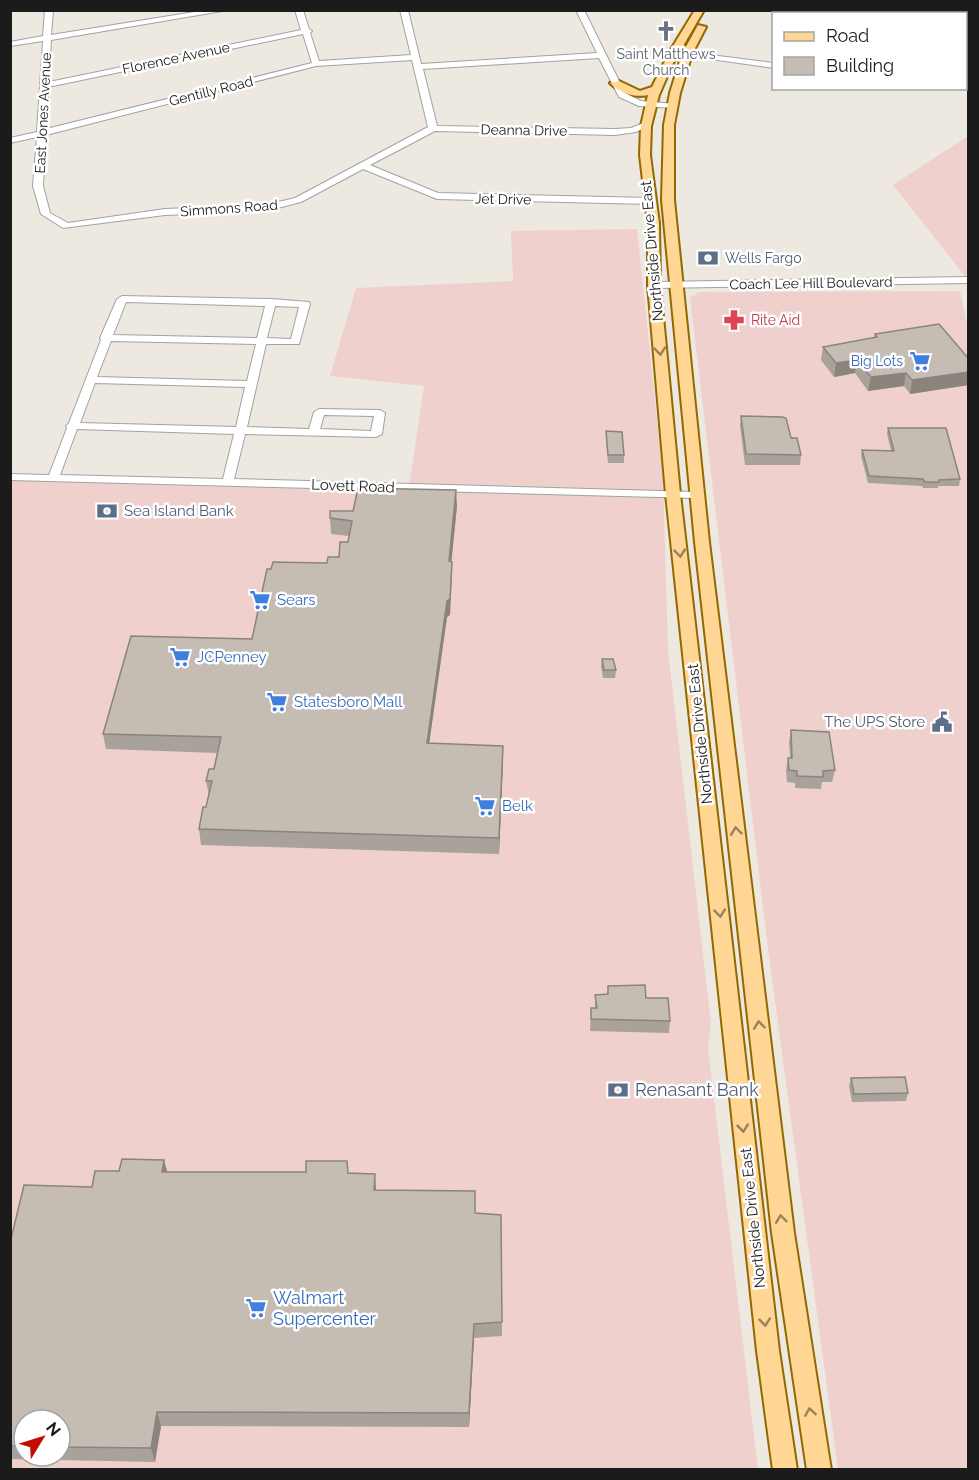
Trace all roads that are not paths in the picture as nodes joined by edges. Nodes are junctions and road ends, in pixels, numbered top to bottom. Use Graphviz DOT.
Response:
graph roads {
  1 [pos="49,10"];
  2 [pos="225,10"];
  3 [pos="299,10"];
  4 [pos="404,10"];
  5 [pos="580,10"];
  6 [pos="700,10"];
  7 [pos="711,10"];
  8 [pos="308,31"];
  9 [pos="47,38"];
  10 [pos="10,44"];
  11 [pos="680,53"];
  12 [pos="602,55"];
  13 [pos="415,57"];
  14 [pos="316,64"];
  15 [pos="772,66"];
  16 [pos="419,67"];
  17 [pos="615,83"];
  18 [pos="45,85"];
  19 [pos="656,89"];
  20 [pos="651,105"];
  21 [pos="673,106"];
  22 [pos="646,125"];
  23 [pos="433,128"];
  24 [pos="615,132"];
  25 [pos="42,133"];
  26 [pos="10,141"];
  27 [pos="645,147"];
  28 [pos="362,165"];
  29 [pos="651,201"];
  30 [pos="46,214"];
  31 [pos="969,280"];
  32 [pos="654,285"];
  33 [pos="676,285"];
  34 [pos="271,302"];
  35 [pos="105,338"];
  36 [pos="262,342"];
  37 [pos="89,380"];
  38 [pos="251,384"];
  39 [pos="71,426"];
  40 [pos="240,429"];
  41 [pos="314,431"];
  42 [pos="10,477"];
  43 [pos="53,478"];
  44 [pos="228,482"];
  45 [pos="674,495"];
  46 [pos="696,495"];
  47 [pos="785,1470"];
  48 [pos="819,1470"];
  1 -- 9 [label="street, East Jones Avenue"];
  2 -- 9 [label="street"];
  3 -- 8 [label="street"];
  4 -- 13 [label="street"];
  5 -- 12 [label="street"];
  6 -- 11 [label="main road, Northside Drive East"];
  7 -- 11 [label="main road, Northside Drive East"];
  8 -- 14 [label="street"];
  8 -- 18 [label="street, Florence Avenue"];
  9 -- 10 [label="street"];
  9 -- 18 [label="street, East Jones Avenue"];
  11 -- 15 [label="street"];
  11 -- 19 [label="main road, Northside Drive East"];
  11 -- 21 [label="main road, Northside Drive East"];
  12 -- 16 [label="street"];
  12 -- 17 [label="street"];
  13 -- 14 [label="street, Gentilly Road"];
  13 -- 16 [label="street"];
  14 -- 25 [label="street, Gentilly Road"];
  16 -- 23 [label="street"];
  17 -- 19 [label="main road"];
  17 -- 20 [label="street"];
  18 -- 25 [label="street, East Jones Avenue"];
  19 -- 20 [label="main road, Northside Drive East"];
  20 -- 21 [label="street"];
  20 -- 22 [label="main road, Northside Drive East"];
  21 -- 33 [label="main road, Northside Drive East"];
  22 -- 24 [label="street, Deanna Drive"];
  22 -- 27 [label="main road, Northside Drive East"];
  23 -- 24 [label="street, Deanna Drive"];
  23 -- 28 [label="street, Simmons Road"];
  24 -- 27 [label="street, Deanna Drive"];
  25 -- 26 [label="street, Gentilly Road"];
  25 -- 30 [label="street, East Jones Avenue"];
  27 -- 29 [label="main road, Northside Drive East"];
  28 -- 29 [label="street, Jet Drive"];
  28 -- 30 [label="street, Simmons Road"];
  29 -- 32 [label="main road, Northside Drive East"];
  31 -- 33 [label="street, Coach Lee Hill Boulevard"];
  32 -- 33 [label="street, Coach Lee Hill Boulevard"];
  32 -- 45 [label="main road, Northside Drive East, one-way"];
  33 -- 46 [label="main road, Northside Drive East"];
  34 -- 35 [label="street"];
  34 -- 36 [label="street"];
  34 -- 36 [label="street"];
  35 -- 36 [label="street"];
  35 -- 37 [label="street"];
  36 -- 38 [label="street"];
  37 -- 38 [label="street"];
  37 -- 39 [label="street"];
  38 -- 40 [label="street"];
  39 -- 40 [label="street"];
  39 -- 43 [label="street"];
  40 -- 41 [label="street"];
  40 -- 44 [label="street"];
  41 -- 41 [label="street"];
  42 -- 43 [label="street, Lovett Road"];
  43 -- 44 [label="street, Lovett Road"];
  44 -- 45 [label="street, Lovett Road"];
  45 -- 46 [label="street, Lovett Road"];
  45 -- 47 [label="main road, Northside Drive East, one-way"];
  48 -- 46 [label="main road, Northside Drive East, one-way"];
}
